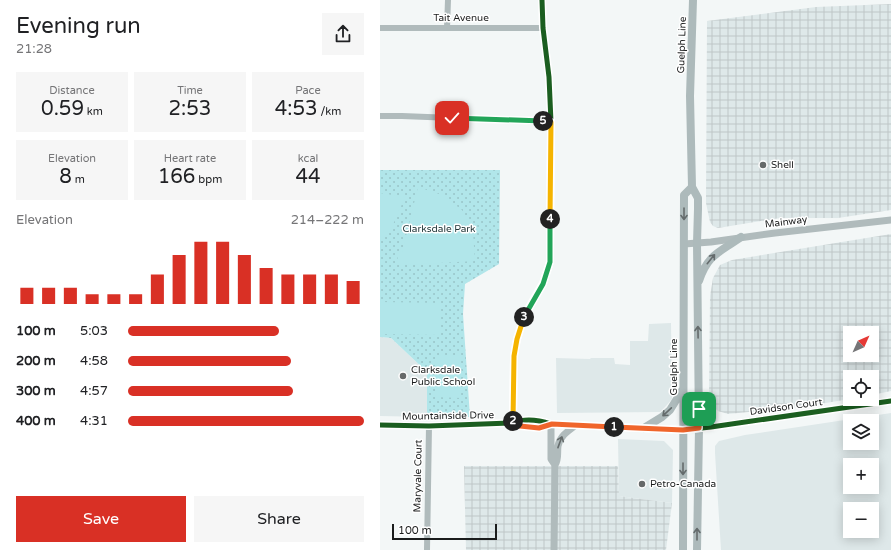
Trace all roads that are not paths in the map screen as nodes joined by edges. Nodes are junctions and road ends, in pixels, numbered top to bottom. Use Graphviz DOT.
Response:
graph roads {
  1 [pos="448,0"];
  2 [pos="542,0"];
  3 [pos="693,0"];
  4 [pos="380,28"];
  5 [pos="448,28"];
  6 [pos="543,28"];
  7 [pos="380,116"];
  8 [pos="551,122"];
  9 [pos="692,187"];
  10 [pos="891,220"];
  11 [pos="741,237"];
  12 [pos="697,243"];
  13 [pos="684,244"];
  14 [pos="698,292"];
  15 [pos="684,389"];
  16 [pos="891,401"];
  17 [pos="513,423"];
  18 [pos="552,424"];
  19 [pos="380,425"];
  20 [pos="576,425"];
  21 [pos="429,426"];
  22 [pos="644,428"];
  23 [pos="699,428"];
  24 [pos="683,430"];
  25 [pos="555,465"];
  26 [pos="428,550"];
  27 [pos="554,550"];
  28 [pos="683,550"];
  29 [pos="697,550"];
  1 -- 5 [label="street"];
  2 -- 6 [label="street"];
  3 -- 9 [label="main road, Guelph Line"];
  4 -- 5 [label="street, Tait Avenue"];
  5 -- 6 [label="street, Tait Avenue"];
  6 -- 8 [label="street"];
  7 -- 8 [label="street"];
  8 -- 17 [label="street"];
  9 -- 12 [label="main road, Guelph Line"];
  9 -- 13 [label="main road, Guelph Line, one-way"];
  10 -- 11 [label="street, Mainway"];
  11 -- 12 [label="street, Mainway"];
  14 -- 11 [label="main road, one-way"];
  12 -- 13 [label="street, Mainway"];
  12 -- 14 [label="main road, Guelph Line"];
  13 -- 15 [label="main road, Guelph Line"];
  23 -- 14 [label="main road, Guelph Line, one-way"];
  15 -- 22 [label="main road, one-way"];
  15 -- 24 [label="main road, Guelph Line"];
  16 -- 23 [label="street, Davidson Court"];
  17 -- 18 [label="street, Mountainside Drive"];
  17 -- 21 [label="street, Mountainside Drive"];
  18 -- 20 [label="street, Mountainside Drive"];
  18 -- 25 [label="street"];
  19 -- 21 [label="street, Mountainside Drive"];
  20 -- 22 [label="street, Mountainside Drive"];
  25 -- 20 [label="street, one-way"];
  21 -- 26 [label="street, Maryvale Court"];
  22 -- 24 [label="street, Mountainside Drive"];
  23 -- 24 [label="street, Davidson Court"];
  29 -- 23 [label="main road, Guelph Line, one-way"];
  24 -- 28 [label="main road, Guelph Line, one-way"];
  25 -- 27 [label="street"];
}
